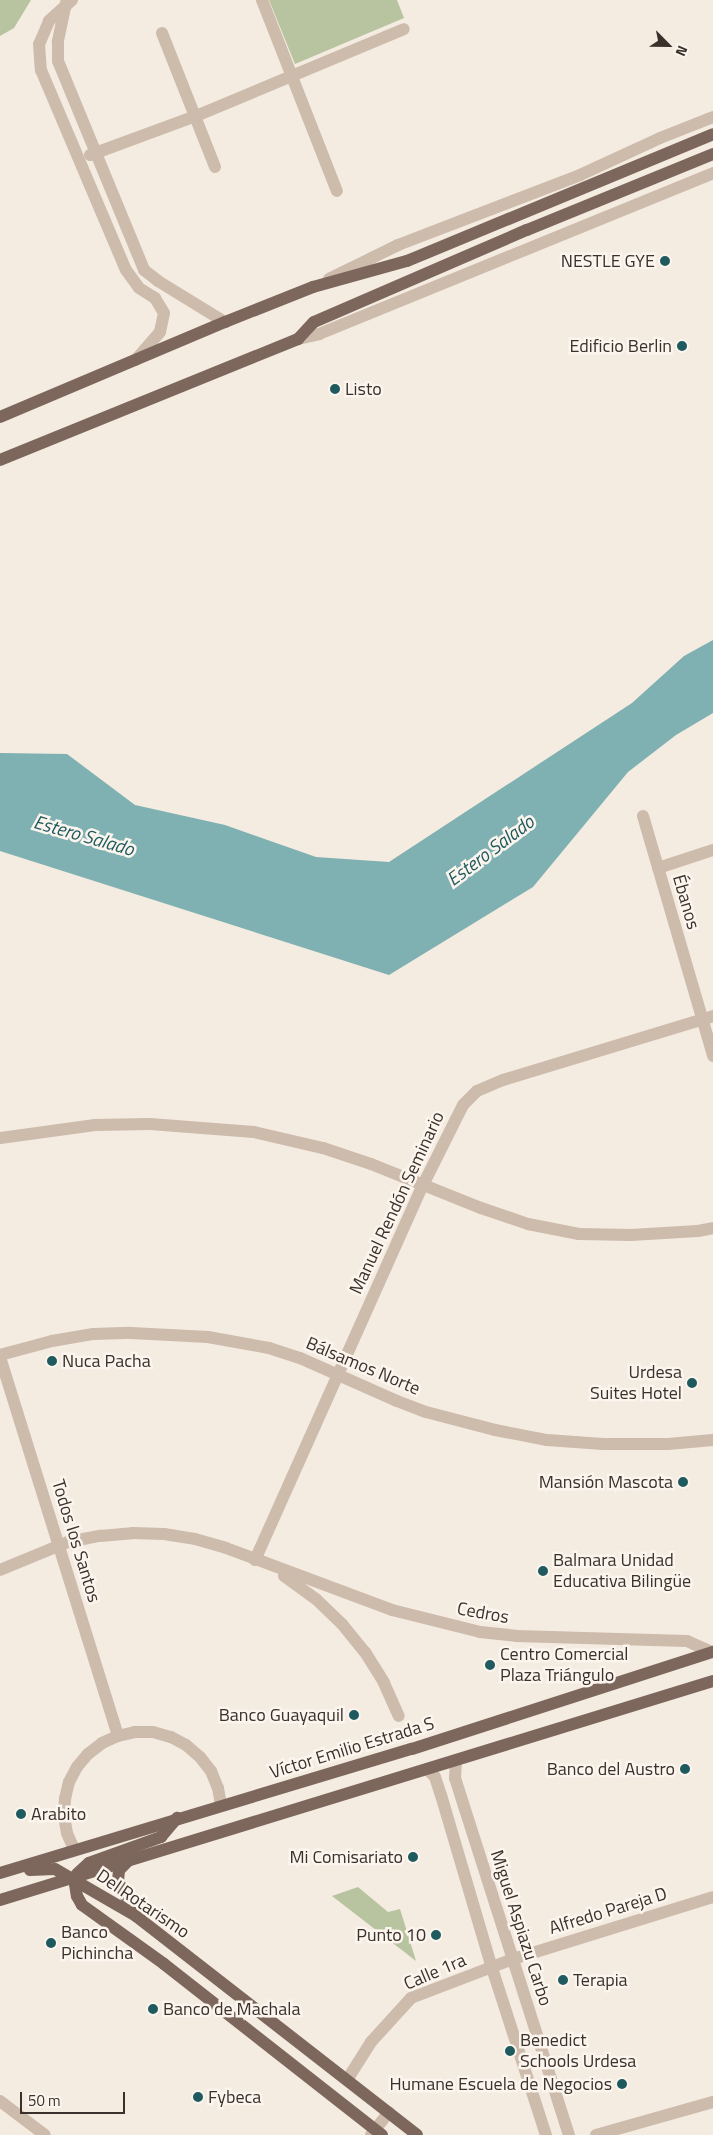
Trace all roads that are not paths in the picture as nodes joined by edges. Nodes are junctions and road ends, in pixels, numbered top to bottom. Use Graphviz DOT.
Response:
graph roads {
  1 [pos="262,0"];
  2 [pos="69,1"];
  3 [pos="404,28"];
  4 [pos="162,32"];
  5 [pos="292,76"];
  6 [pos="196,116"];
  7 [pos="713,117"];
  8 [pos="713,134"];
  9 [pos="96,154"];
  10 [pos="713,154"];
  11 [pos="80,158"];
  12 [pos="215,167"];
  13 [pos="713,173"];
  14 [pos="337,191"];
  15 [pos="314,287"];
  16 [pos="225,322"];
  17 [pos="298,339"];
  18 [pos="136,360"];
  19 [pos="0,417"];
  20 [pos="0,460"];
  21 [pos="643,816"];
  22 [pos="713,850"];
  23 [pos="658,868"];
  24 [pos="708,1018"];
  25 [pos="713,1056"];
  26 [pos="0,1138"];
  27 [pos="423,1185"];
  28 [pos="713,1228"];
  29 [pos="0,1356"];
  30 [pos="337,1374"];
  31 [pos="713,1440"];
  32 [pos="58,1545"];
  33 [pos="256,1560"];
  34 [pos="0,1570"];
  35 [pos="713,1653"];
  36 [pos="713,1671"];
  37 [pos="713,1681"];
  38 [pos="626,1708"];
  39 [pos="399,1716"];
  40 [pos="118,1736"];
  41 [pos="456,1760"];
  42 [pos="427,1769"];
  43 [pos="221,1806"];
  44 [pos="177,1818"];
  45 [pos="74,1849"];
  46 [pos="130,1859"];
  47 [pos="0,1874"];
  48 [pos="74,1878"];
  49 [pos="713,1897"];
  50 [pos="0,1900"];
  51 [pos="136,1916"];
  52 [pos="513,1959"];
  53 [pos="492,1968"];
  54 [pos="348,2080"];
  55 [pos="0,2101"];
  56 [pos="713,2102"];
  57 [pos="389,2112"];
  58 [pos="376,2133"];
  59 [pos="45,2135"];
  60 [pos="417,2135"];
  61 [pos="546,2135"];
  62 [pos="569,2135"];
  63 [pos="596,2135"];
  1 -- 5 [label="street"];
  2 -- 9 [label="street"];
  2 -- 11 [label="street"];
  3 -- 5 [label="street"];
  4 -- 6 [label="street"];
  5 -- 6 [label="street"];
  5 -- 14 [label="street"];
  6 -- 9 [label="street"];
  6 -- 12 [label="street"];
  7 -- 15 [label="street"];
  8 -- 15 [label="main road"];
  9 -- 11 [label="street"];
  9 -- 16 [label="street"];
  10 -- 17 [label="main road"];
  11 -- 18 [label="street"];
  13 -- 17 [label="street"];
  15 -- 16 [label="main road"];
  16 -- 18 [label="main road"];
  17 -- 20 [label="main road"];
  18 -- 19 [label="main road"];
  21 -- 23 [label="street, Ébanos"];
  22 -- 23 [label="street"];
  23 -- 24 [label="street, Ébanos"];
  24 -- 25 [label="street, Ébanos"];
  24 -- 27 [label="street, Manuel Rendón Seminario"];
  26 -- 27 [label="street"];
  27 -- 28 [label="street"];
  27 -- 30 [label="street, Manuel Rendón Seminario"];
  29 -- 30 [label="street, Bálsamos Norte"];
  29 -- 32 [label="street, Todos los Santos"];
  30 -- 31 [label="street, Bálsamos Norte"];
  30 -- 33 [label="street, Manuel Rendón Seminario"];
  32 -- 33 [label="street, Cedros"];
  32 -- 34 [label="street, Cedros"];
  32 -- 40 [label="street, Todos los Santos"];
  33 -- 35 [label="street, Cedros"];
  33 -- 39 [label="street, Cedros"];
  35 -- 43 [label="main road, Víctor Emilio Estrada S"];
  36 -- 38 [label="main road"];
  37 -- 38 [label="main road"];
  38 -- 41 [label="main road"];
  40 -- 43 [label="street"];
  40 -- 45 [label="street"];
  41 -- 42 [label="main road"];
  41 -- 52 [label="street, Miguel Aspiazu Carbo"];
  42 -- 46 [label="main road"];
  42 -- 53 [label="street, Miguel Aspiazu Carbo"];
  43 -- 44 [label="main road, Víctor Emilio Estrada S"];
  44 -- 45 [label="main road, Víctor Emilio Estrada S"];
  44 -- 48 [label="main road"];
  45 -- 47 [label="main road, Víctor Emilio Estrada S"];
  46 -- 48 [label="main road"];
  46 -- 51 [label="main road"];
  47 -- 48 [label="main road"];
  48 -- 50 [label="main road"];
  48 -- 51 [label="main road, Del Rotarismo"];
  48 -- 58 [label="main road, Del Rotarismo"];
  49 -- 52 [label="street, Alfredo Pareja D"];
  51 -- 54 [label="main road, Del Rotarismo"];
  52 -- 53 [label="street, Calle 1ra"];
  52 -- 62 [label="street, Miguel Aspiazu Carbo"];
  53 -- 54 [label="street, Calle 1ra"];
  53 -- 61 [label="street, Miguel Aspiazu Carbo"];
  54 -- 57 [label="main road, Del Rotarismo"];
  55 -- 59 [label="street"];
  56 -- 63 [label="street"];
  57 -- 58 [label="street"];
  57 -- 60 [label="main road, Del Rotarismo"];
}
